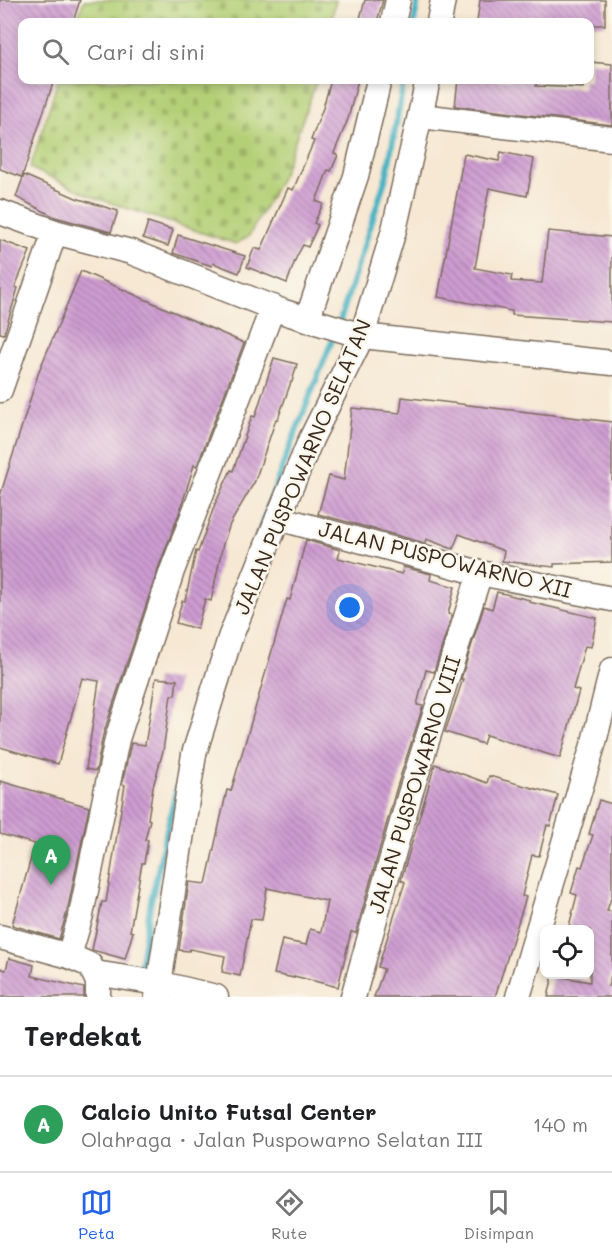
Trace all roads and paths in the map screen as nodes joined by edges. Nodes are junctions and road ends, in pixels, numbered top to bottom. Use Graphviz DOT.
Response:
graph roads {
  1 [pos="398,0"];
  2 [pos="443,0"];
  3 [pos="394,18"];
  4 [pos="440,18"];
  5 [pos="378,84"];
  6 [pos="427,84"];
  7 [pos="422,116"];
  8 [pos="612,139"];
  9 [pos="0,212"];
  10 [pos="55,232"];
  11 [pos="273,307"];
  12 [pos="312,321"];
  13 [pos="357,335"];
  14 [pos="612,363"];
  15 [pos="0,390"];
  16 [pos="278,518"];
  17 [pos="480,573"];
  18 [pos="612,599"];
  19 [pos="612,670"];
  20 [pos="603,744"];
  21 [pos="0,937"];
  22 [pos="69,956"];
  23 [pos="100,982"];
  24 [pos="153,987"];
  25 [pos="216,997"];
  26 [pos="353,997"];
  27 [pos="518,997"];
  1 -- 3 [label="street"];
  2 -- 4 [label="street"];
  5 -- 12 [label="street"];
  6 -- 7 [label="street, JALAN PUSPOWARNO SELATAN"];
  7 -- 8 [label="street"];
  7 -- 13 [label="street, JALAN PUSPOWARNO SELATAN"];
  9 -- 10 [label="street"];
  10 -- 11 [label="street"];
  10 -- 15 [label="street"];
  11 -- 12 [label="street"];
  11 -- 22 [label="street"];
  12 -- 13 [label="street"];
  13 -- 14 [label="street"];
  13 -- 16 [label="street, JALAN PUSPOWARNO SELATAN"];
  16 -- 17 [label="street, JALAN PUSPOWARNO XII"];
  16 -- 24 [label="street, JALAN PUSPOWARNO SELATAN"];
  17 -- 18 [label="street, JALAN PUSPOWARNO XII"];
  17 -- 26 [label="street, JALAN PUSPOWARNO VIII"];
  19 -- 20 [label="street"];
  20 -- 27 [label="street"];
  21 -- 22 [label="street"];
  22 -- 23 [label="street"];
  23 -- 24 [label="street"];
  24 -- 25 [label="street"];
}
